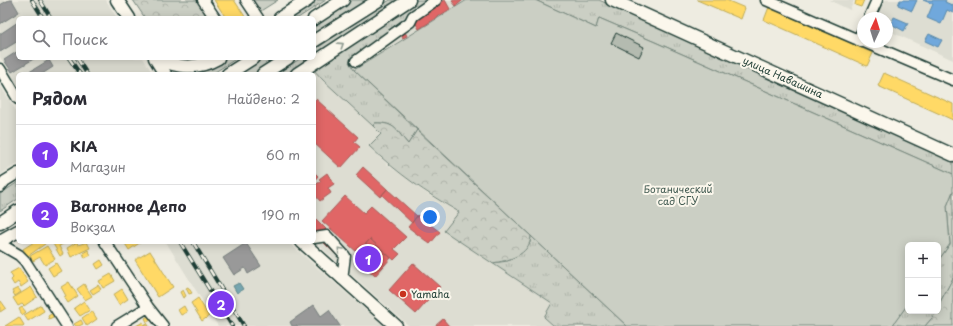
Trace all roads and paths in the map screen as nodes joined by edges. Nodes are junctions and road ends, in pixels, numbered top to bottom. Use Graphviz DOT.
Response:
graph roads {
  1 [pos="117,0"];
  2 [pos="203,0"];
  3 [pos="246,0"];
  4 [pos="308,0"];
  5 [pos="343,0"];
  6 [pos="379,0"];
  7 [pos="409,0"];
  8 [pos="436,0"];
  9 [pos="612,0"];
  10 [pos="766,0"];
  11 [pos="877,0"];
  12 [pos="871,12"];
  13 [pos="128,16"];
  14 [pos="214,16"];
  15 [pos="257,16"];
  16 [pos="283,16"];
  17 [pos="316,17"];
  18 [pos="857,39"];
  19 [pos="316,40"];
  20 [pos="878,48"];
  21 [pos="156,60"];
  22 [pos="163,60"];
  23 [pos="213,60"];
  24 [pos="250,60"];
  25 [pos="285,60"];
  26 [pos="356,61"];
  27 [pos="0,69"];
  28 [pos="165,72"];
  29 [pos="231,72"];
  30 [pos="266,72"];
  31 [pos="300,72"];
  32 [pos="953,80"];
  33 [pos="16,95"];
  34 [pos="953,154"];
  35 [pos="16,175"];
  36 [pos="0,187"];
  37 [pos="16,212"];
  38 [pos="3,221"];
  39 [pos="16,232"];
  40 [pos="316,238"];
  41 [pos="0,240"];
  42 [pos="0,244"];
  43 [pos="106,244"];
  44 [pos="304,244"];
  45 [pos="342,279"];
  46 [pos="148,307"];
  47 [pos="67,326"];
  48 [pos="117,326"];
  49 [pos="163,326"];
  50 [pos="396,326"];
  1 -- 13 [label="main road"];
  2 -- 14 [label="street"];
  3 -- 15 [label="street"];
  4 -- 16 [label="main road"];
  5 -- 17 [label="main road"];
  6 -- 19 [label="main road"];
  31 -- 7 [label="main road, one-way"];
  8 -- 26 [label="street"];
  9 -- 34 [label="main road, улица Навашина"];
  10 -- 18 [label="street"];
  11 -- 12 [label="street"];
  20 -- 32 [label="street"];
  21 -- 28 [label="main road"];
  22 -- 23 [label="main road"];
  24 -- 29 [label="main road"];
  25 -- 30 [label="main road"];
  27 -- 33 [label="street"];
  35 -- 36 [label="street"];
  37 -- 38 [label="main road"];
  39 -- 41 [label="main road"];
  45 -- 40 [label="street, one-way"];
  42 -- 47 [label="street"];
  43 -- 46 [label="street"];
  44 -- 45 [label="main road"];
  45 -- 50 [label="main road"];
  46 -- 48 [label="street"];
  46 -- 49 [label="street"];
}
